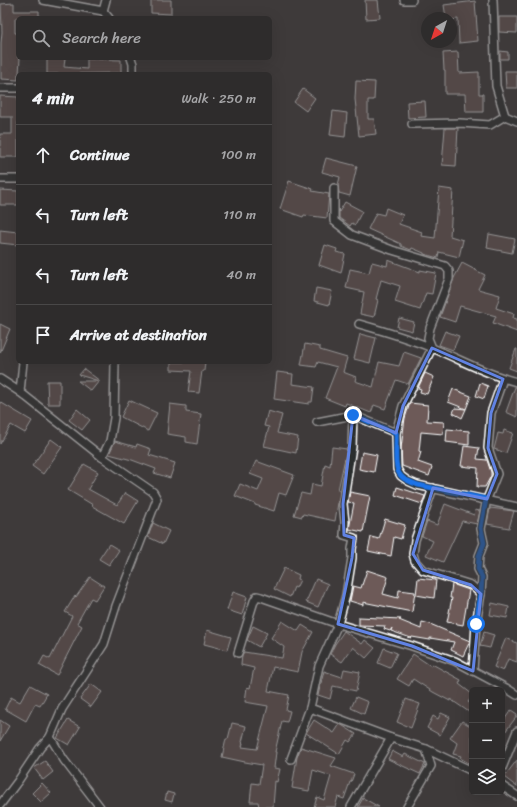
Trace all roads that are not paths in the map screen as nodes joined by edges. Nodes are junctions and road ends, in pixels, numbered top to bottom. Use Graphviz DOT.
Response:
graph roads {
  1 [pos="43,0"];
  2 [pos="106,0"];
  3 [pos="404,0"];
  4 [pos="412,0"];
  5 [pos="492,0"];
  6 [pos="103,11"];
  7 [pos="107,16"];
  8 [pos="132,60"];
  9 [pos="133,72"];
  10 [pos="0,88"];
  11 [pos="16,88"];
  12 [pos="505,116"];
  13 [pos="517,121"];
  14 [pos="412,124"];
  15 [pos="0,179"];
  16 [pos="16,179"];
  17 [pos="334,188"];
  18 [pos="359,324"];
  19 [pos="432,348"];
  20 [pos="23,364"];
  21 [pos="115,364"];
  22 [pos="0,379"];
  23 [pos="503,379"];
  24 [pos="517,382"];
  25 [pos="20,392"];
  26 [pos="353,415"];
  27 [pos="318,422"];
  28 [pos="396,433"];
  29 [pos="102,456"];
  30 [pos="433,488"];
  31 [pos="486,499"];
  32 [pos="517,507"];
  33 [pos="481,594"];
  34 [pos="338,624"];
  35 [pos="238,653"];
  36 [pos="473,671"];
  37 [pos="517,695"];
  38 [pos="310,708"];
  39 [pos="517,731"];
  40 [pos="50,737"];
  41 [pos="391,738"];
  42 [pos="426,749"];
  43 [pos="291,759"];
  44 [pos="505,761"];
  45 [pos="469,770"];
  46 [pos="505,788"];
  47 [pos="517,796"];
  48 [pos="0,805"];
  49 [pos="100,807"];
  50 [pos="351,807"];
  51 [pos="407,807"];
  1 -- 6 [label="street"];
  2 -- 6 [label="street"];
  3 -- 4 [label="street"];
  5 -- 12 [label="street"];
  6 -- 7 [label="street"];
  8 -- 9 [label="street"];
  10 -- 11 [label="street"];
  12 -- 13 [label="street"];
  12 -- 14 [label="street"];
  15 -- 16 [label="street"];
  17 -- 19 [label="street"];
  18 -- 19 [label="street"];
  19 -- 23 [label="street"];
  19 -- 28 [label="street"];
  20 -- 25 [label="street"];
  21 -- 29 [label="street"];
  22 -- 25 [label="street"];
  23 -- 24 [label="street"];
  23 -- 31 [label="street"];
  25 -- 29 [label="street"];
  26 -- 27 [label="street"];
  26 -- 28 [label="street"];
  26 -- 34 [label="street"];
  28 -- 30 [label="street"];
  29 -- 40 [label="street"];
  30 -- 31 [label="street"];
  30 -- 33 [label="street"];
  31 -- 32 [label="street"];
  31 -- 33 [label="street"];
  33 -- 36 [label="street"];
  34 -- 35 [label="street"];
  34 -- 36 [label="street"];
  34 -- 38 [label="street"];
  36 -- 37 [label="street"];
  38 -- 41 [label="street"];
  38 -- 43 [label="street"];
  39 -- 44 [label="street"];
  40 -- 48 [label="street"];
  40 -- 49 [label="street"];
  41 -- 42 [label="street"];
  41 -- 50 [label="street"];
  42 -- 45 [label="street"];
  42 -- 51 [label="street"];
  46 -- 47 [label="street"];
}
